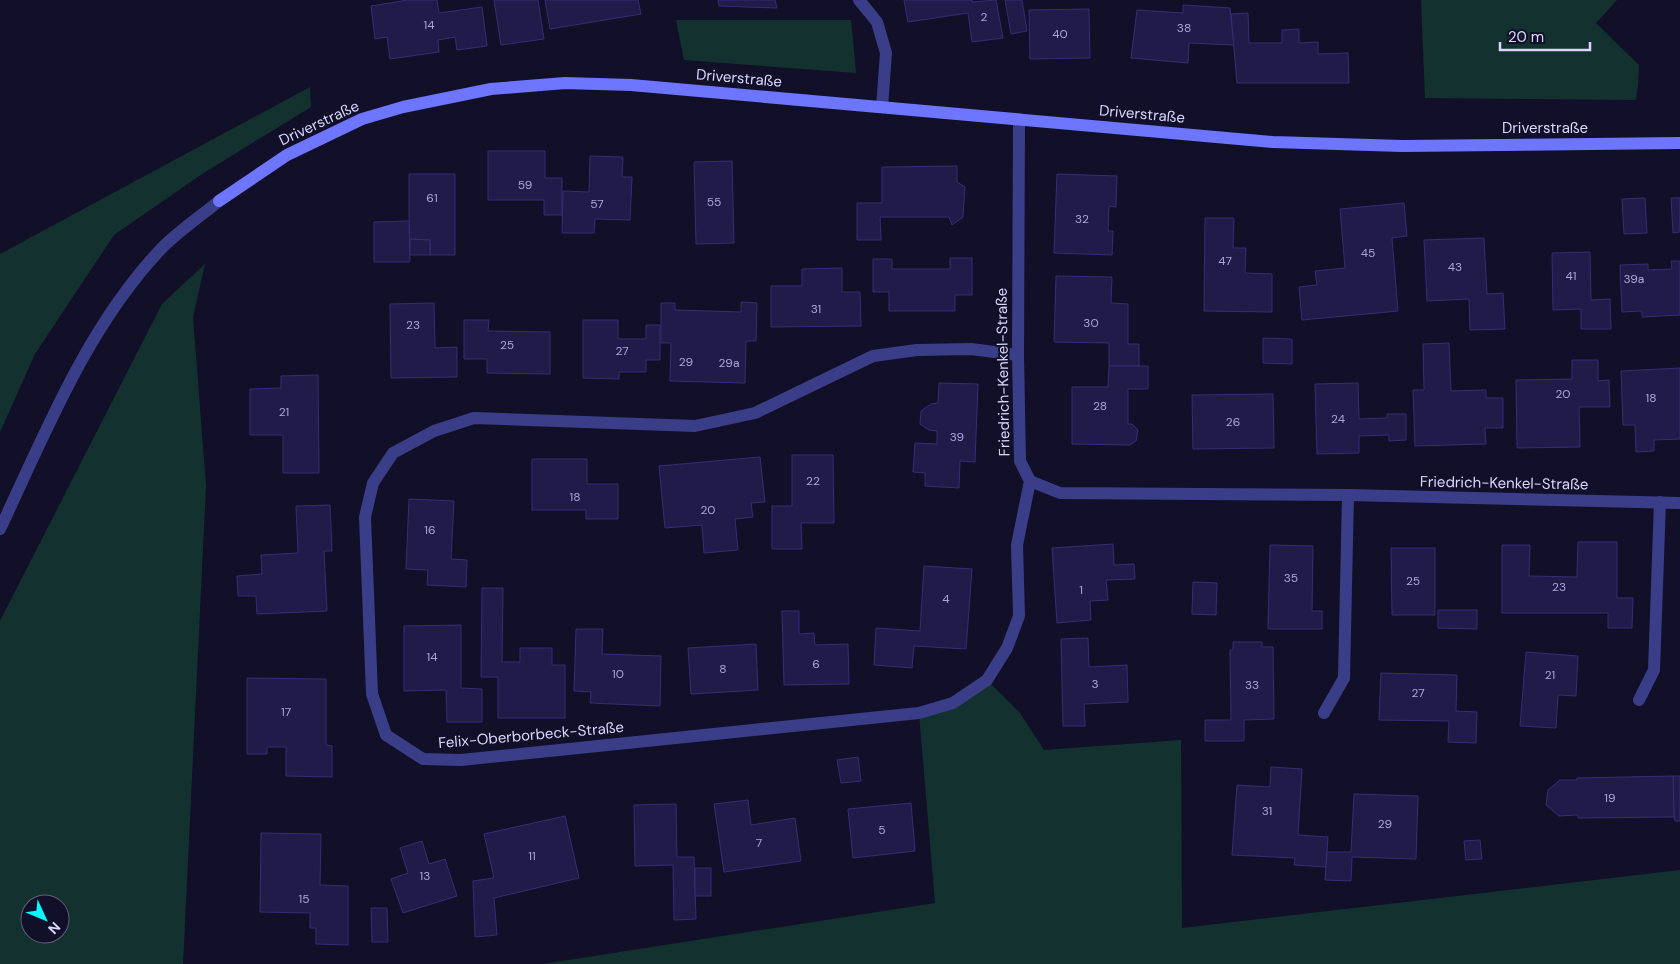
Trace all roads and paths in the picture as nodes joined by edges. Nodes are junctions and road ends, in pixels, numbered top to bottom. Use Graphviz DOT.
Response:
graph roads {
  1 [pos="859,0"];
  2 [pos="882,107"];
  3 [pos="1019,119"];
  4 [pos="1680,143"];
  5 [pos="1018,355"];
  6 [pos="1030,481"];
  7 [pos="1348,495"];
  8 [pos="1660,502"];
  9 [pos="1680,502"];
  10 [pos="0,529"];
  11 [pos="1639,700"];
  12 [pos="1324,713"];
  1 -- 2 [label="street"];
  2 -- 3 [label="street, Driverstraße"];
  2 -- 10 [label="street, Driverstraße"];
  3 -- 4 [label="street, Driverstraße"];
  3 -- 5 [label="street, Friedrich-Kenkel-Straße"];
  5 -- 6 [label="street, Friedrich-Kenkel-Straße"];
  5 -- 6 [label="street, Felix-Oberborbeck-Straße"];
  6 -- 7 [label="street, Friedrich-Kenkel-Straße"];
  7 -- 8 [label="street, Friedrich-Kenkel-Straße"];
  7 -- 12 [label="street"];
  8 -- 9 [label="street, Friedrich-Kenkel-Straße"];
  8 -- 11 [label="street"];
}
